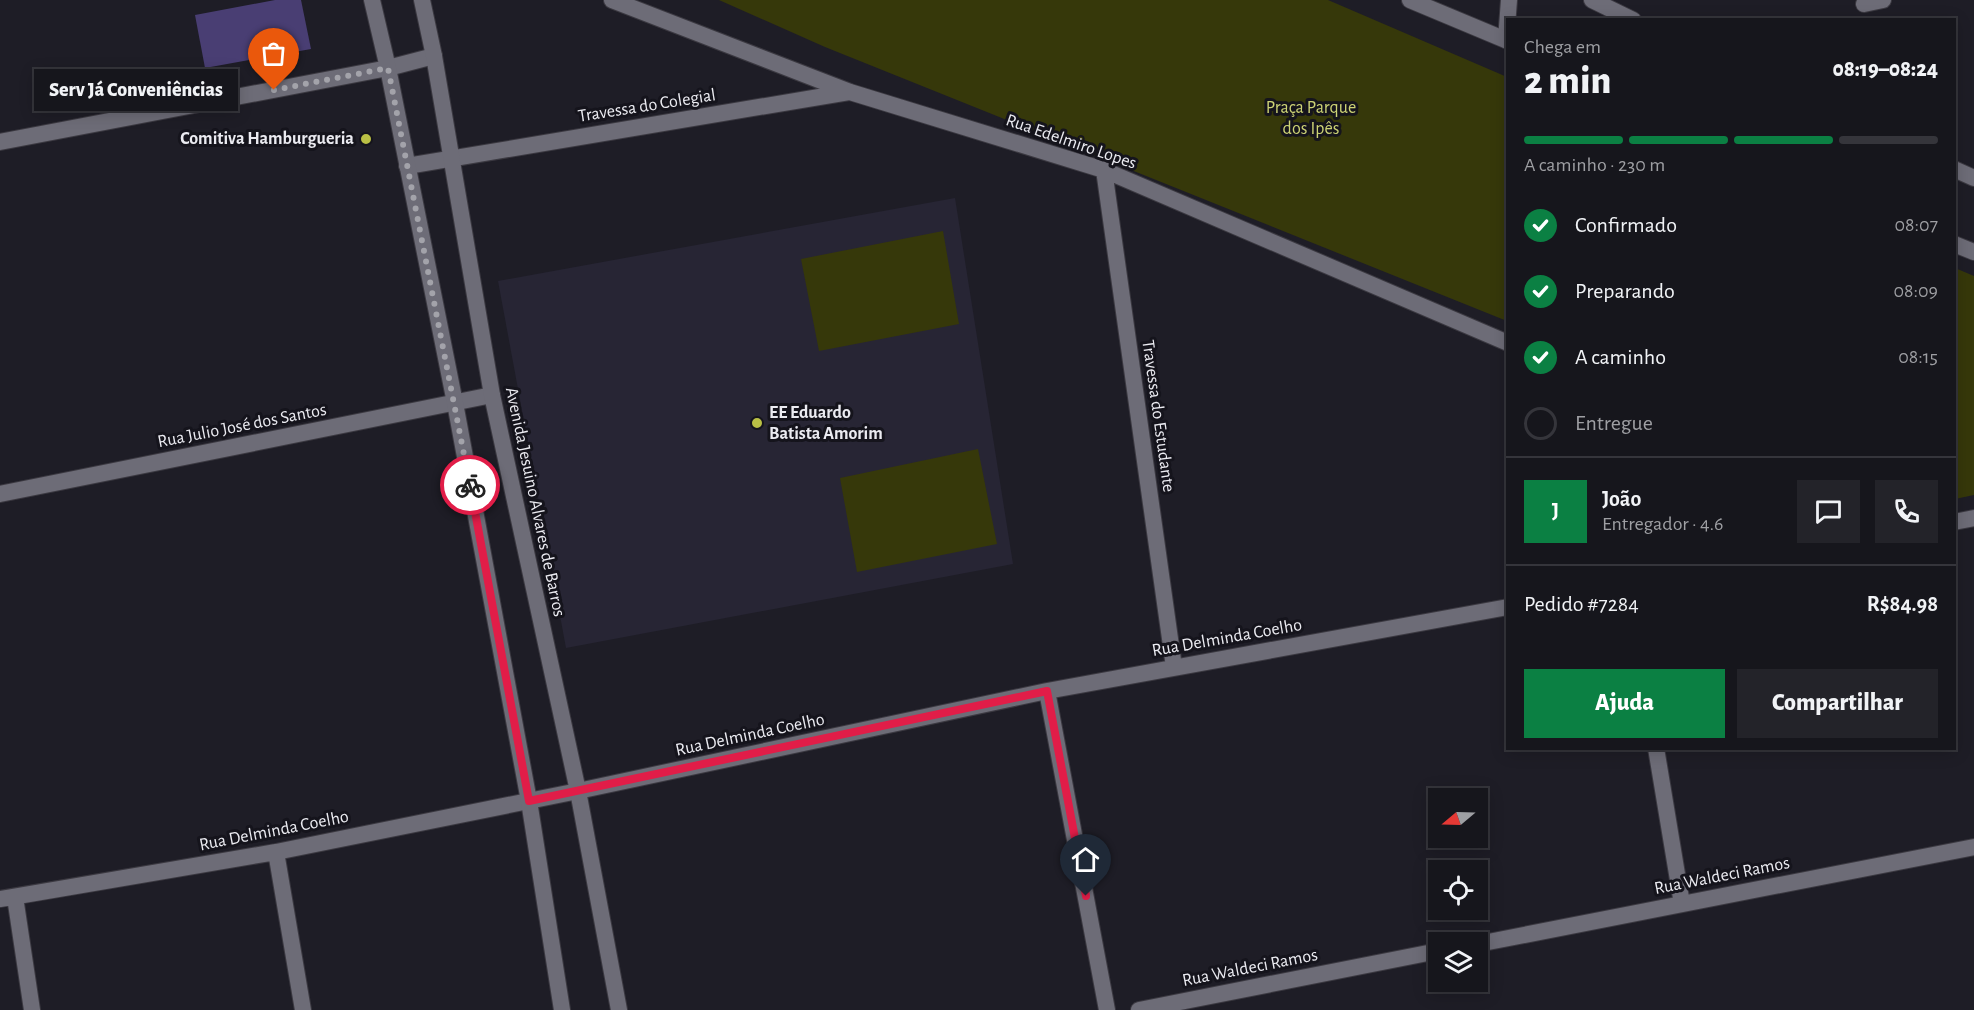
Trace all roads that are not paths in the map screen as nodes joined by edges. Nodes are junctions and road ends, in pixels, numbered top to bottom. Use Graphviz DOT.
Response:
graph roads {
  1 [pos="372,0"];
  2 [pos="422,0"];
  3 [pos="612,0"];
  4 [pos="1410,0"];
  5 [pos="1509,0"];
  6 [pos="1592,0"];
  7 [pos="1883,0"];
  8 [pos="1864,8"];
  9 [pos="1508,18"];
  10 [pos="1629,18"];
  11 [pos="1506,41"];
  12 [pos="434,56"];
  13 [pos="388,68"];
  14 [pos="850,92"];
  15 [pos="0,142"];
  16 [pos="451,158"];
  17 [pos="407,166"];
  18 [pos="1104,170"];
  19 [pos="1956,170"];
  20 [pos="1974,178"];
  21 [pos="1956,245"];
  22 [pos="1974,252"];
  23 [pos="1506,342"];
  24 [pos="492,395"];
  25 [pos="455,403"];
  26 [pos="0,494"];
  27 [pos="1974,518"];
  28 [pos="1956,522"];
  29 [pos="1506,607"];
  30 [pos="1174,667"];
  31 [pos="1047,691"];
  32 [pos="1656,750"];
  33 [pos="578,791"];
  34 [pos="529,801"];
  35 [pos="1974,847"];
  36 [pos="276,852"];
  37 [pos="7,898"];
  38 [pos="1682,904"];
  39 [pos="1488,942"];
  40 [pos="1428,953"];
  41 [pos="32,1010"];
  42 [pos="303,1010"];
  43 [pos="562,1010"];
  44 [pos="619,1010"];
  45 [pos="1107,1010"];
  46 [pos="1139,1010"];
  1 -- 13 [label="street"];
  2 -- 12 [label="street, Avenida Jesuino Alvares de Barros"];
  3 -- 14 [label="street, Rua Edelmiro Lopes"];
  4 -- 11 [label="street"];
  5 -- 9 [label="street"];
  6 -- 10 [label="street"];
  7 -- 8 [label="street"];
  12 -- 13 [label="street"];
  12 -- 16 [label="street, Avenida Jesuino Alvares de Barros"];
  13 -- 15 [label="street"];
  13 -- 17 [label="street"];
  14 -- 16 [label="street, Travessa do Colegial"];
  14 -- 18 [label="street, Rua Edelmiro Lopes"];
  16 -- 17 [label="street, Travessa do Colegial"];
  16 -- 24 [label="street, Avenida Jesuino Alvares de Barros"];
  17 -- 25 [label="street"];
  18 -- 23 [label="street, Rua Edelmiro Lopes"];
  18 -- 30 [label="street, Travessa do Estudante"];
  19 -- 20 [label="street"];
  21 -- 22 [label="street"];
  24 -- 25 [label="street, Rua Julio José dos Santos"];
  24 -- 33 [label="street, Avenida Jesuino Alvares de Barros"];
  25 -- 26 [label="street, Rua Julio José dos Santos"];
  25 -- 34 [label="street"];
  27 -- 28 [label="street"];
  29 -- 30 [label="street, Rua Delminda Coelho"];
  30 -- 31 [label="street, Rua Delminda Coelho"];
  31 -- 33 [label="street, Rua Delminda Coelho"];
  31 -- 45 [label="street"];
  32 -- 38 [label="street"];
  33 -- 34 [label="street, Rua Delminda Coelho"];
  33 -- 44 [label="street, Avenida Jesuino Alvares de Barros"];
  34 -- 36 [label="street, Rua Delminda Coelho"];
  34 -- 43 [label="street"];
  35 -- 38 [label="street, Rua Waldeci Ramos"];
  36 -- 37 [label="street, Rua Delminda Coelho"];
  36 -- 42 [label="street"];
  37 -- 41 [label="street"];
  38 -- 39 [label="street, Rua Waldeci Ramos"];
  40 -- 46 [label="street, Rua Waldeci Ramos"];
}
